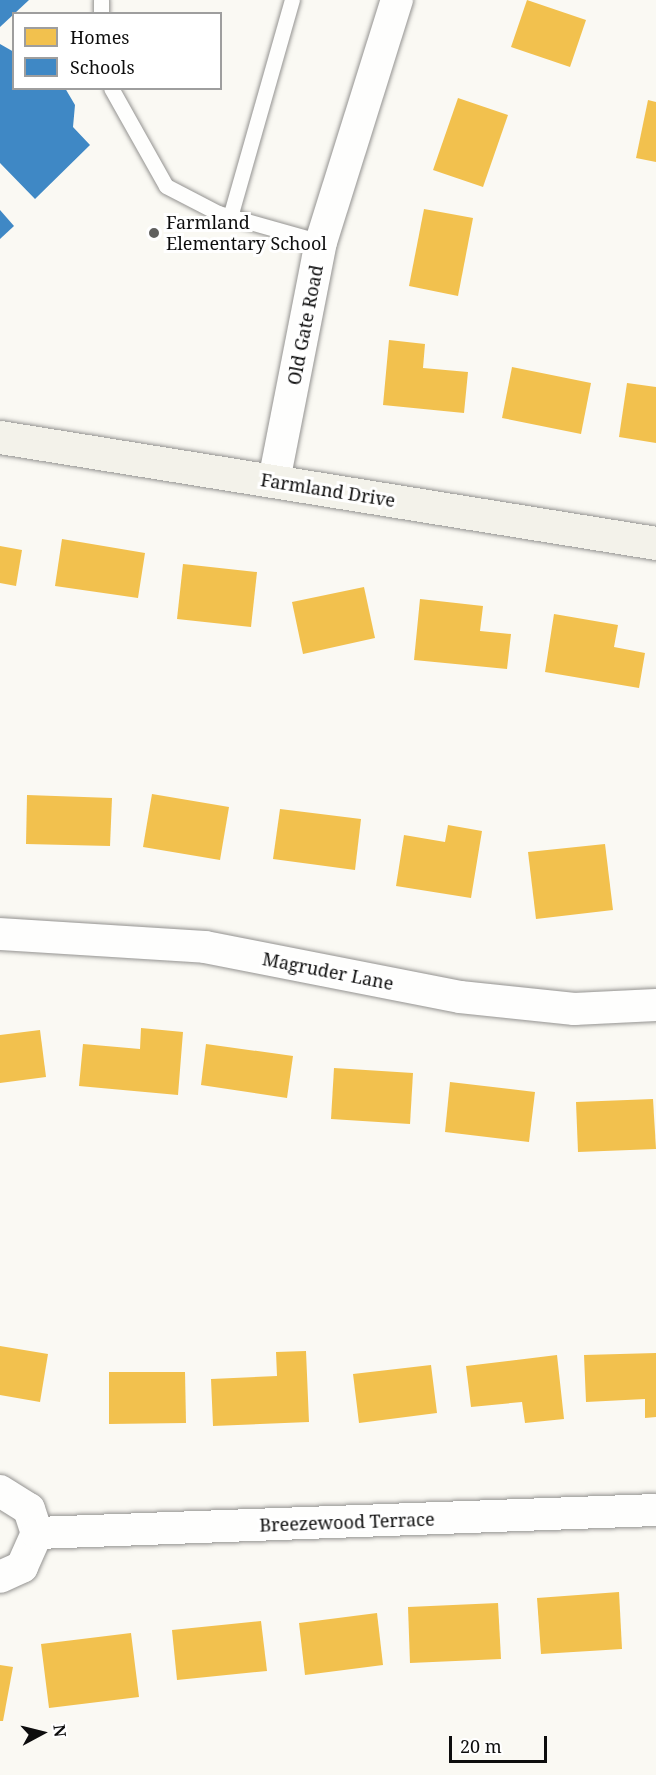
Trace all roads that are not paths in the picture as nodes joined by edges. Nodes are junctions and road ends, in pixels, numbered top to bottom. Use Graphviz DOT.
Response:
graph roads {
  1 [pos="292,0"];
  2 [pos="397,0"];
  3 [pos="112,90"];
  4 [pos="230,216"];
  5 [pos="321,242"];
  6 [pos="0,436"];
  7 [pos="274,481"];
  8 [pos="656,543"];
  9 [pos="0,934"];
  10 [pos="656,1005"];
  11 [pos="0,1491"];
  12 [pos="656,1510"];
  13 [pos="37,1533"];
  14 [pos="0,1576"];
  1 -- 4 [label="lane"];
  2 -- 5 [label="street, Old Gate Road"];
  3 -- 4 [label="lane"];
  4 -- 5 [label="lane"];
  5 -- 7 [label="street, Old Gate Road"];
  6 -- 7 [label="street, Farmland Drive"];
  7 -- 8 [label="street, Farmland Drive"];
  9 -- 10 [label="street, Magruder Lane"];
  11 -- 13 [label="street"];
  12 -- 13 [label="street, Breezewood Terrace"];
  13 -- 14 [label="street"];
}
